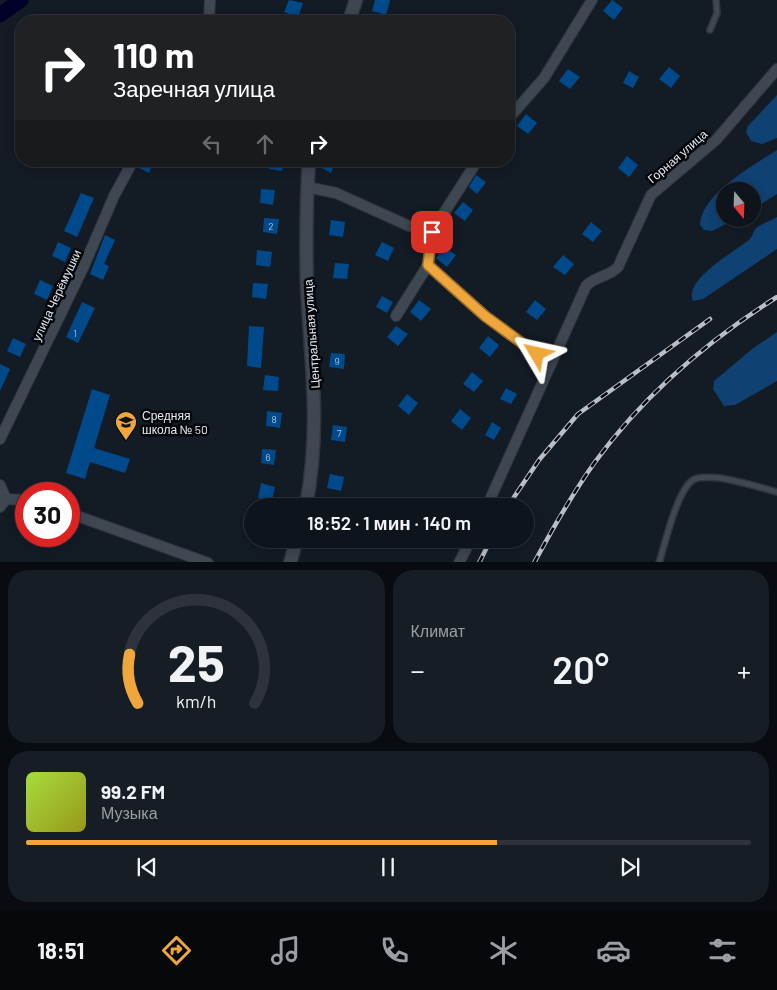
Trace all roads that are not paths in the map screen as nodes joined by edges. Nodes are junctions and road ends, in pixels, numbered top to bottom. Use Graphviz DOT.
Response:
graph roads {
  1 [pos="210,0"];
  2 [pos="356,0"];
  3 [pos="592,0"];
  4 [pos="716,0"];
  5 [pos="209,15"];
  6 [pos="351,15"];
  7 [pos="710,30"];
  8 [pos="777,69"];
  9 [pos="515,111"];
  10 [pos="130,167"];
  11 [pos="309,167"];
  12 [pos="473,167"];
  13 [pos="307,187"];
  14 [pos="432,232"];
  15 [pos="428,265"];
  16 [pos="396,316"];
  17 [pos="550,364"];
  18 [pos="0,439"];
  19 [pos="0,485"];
  20 [pos="777,492"];
  21 [pos="307,498"];
  22 [pos="491,498"];
  23 [pos="3,503"];
  24 [pos="80,517"];
  25 [pos="294,548"];
  26 [pos="466,548"];
  27 [pos="208,562"];
  28 [pos="290,562"];
  29 [pos="459,562"];
  30 [pos="659,562"];
  1 -- 5 [label="street"];
  2 -- 6 [label="street"];
  3 -- 9 [label="street"];
  4 -- 7 [label="lane"];
  8 -- 17 [label="street, Горная улица"];
  10 -- 18 [label="street, улица Черёмушки"];
  11 -- 13 [label="street, Центральная улица"];
  12 -- 14 [label="street"];
  13 -- 14 [label="street"];
  13 -- 21 [label="street, Центральная улица"];
  14 -- 15 [label="street"];
  15 -- 16 [label="street"];
  15 -- 17 [label="street"];
  17 -- 22 [label="street, Горная улица"];
  19 -- 23 [label="street"];
  20 -- 30 [label="lane"];
  24 -- 27 [label="street"];
  25 -- 28 [label="street"];
  26 -- 29 [label="street"];
}
